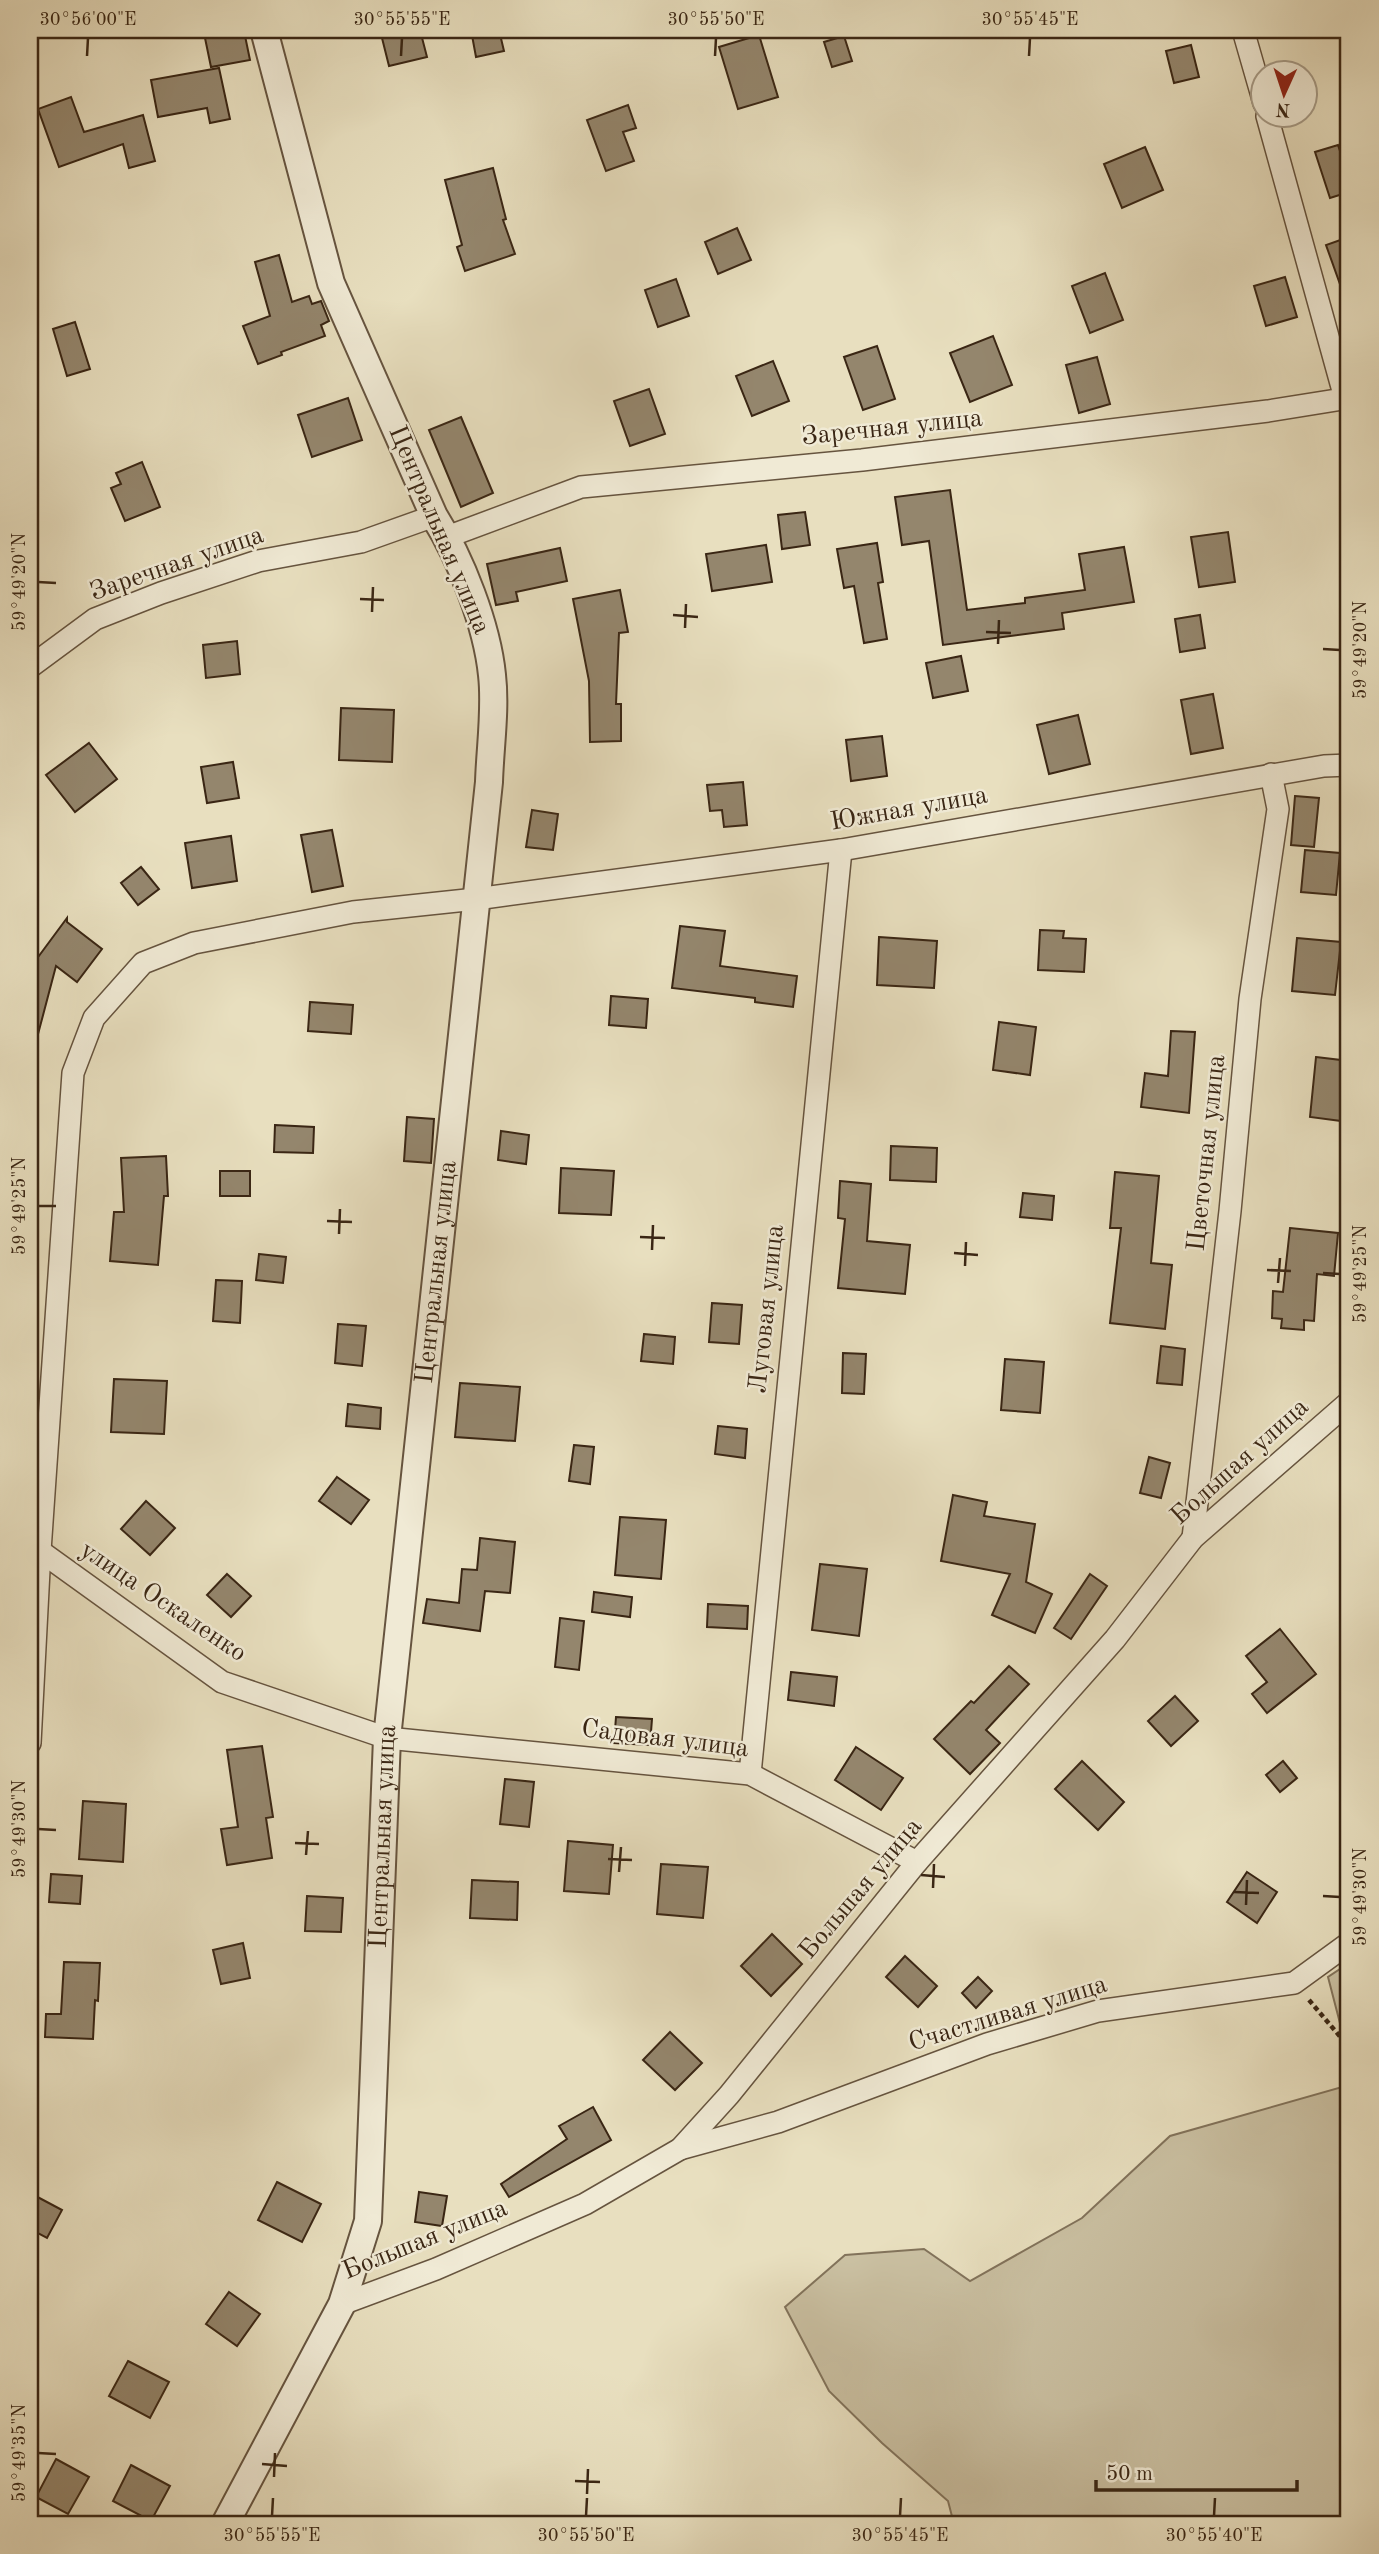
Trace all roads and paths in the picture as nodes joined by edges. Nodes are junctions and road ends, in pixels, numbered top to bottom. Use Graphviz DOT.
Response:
graph roads {
  1 [pos="264,30"];
  2 [pos="1243,30"];
  3 [pos="1252,60"];
  4 [pos="1271,130"];
  5 [pos="1347,398"];
  6 [pos="441,526"];
  7 [pos="30,667"];
  8 [pos="1349,765"];
  9 [pos="1271,774"];
  10 [pos="841,850"];
  11 [pos="476,899"];
  12 [pos="1349,1402"];
  13 [pos="1193,1538"];
  14 [pos="35,1550"];
  15 [pos="387,1738"];
  16 [pos="30,1743"];
  17 [pos="750,1774"];
  18 [pos="917,1862"];
  19 [pos="1349,1943"];
  20 [pos="1294,1983"];
  21 [pos="1349,2047"];
  22 [pos="680,2149"];
  23 [pos="342,2304"];
  24 [pos="225,2524"];
  1 -- 6 [label="street, Центральная улица"];
  2 -- 3 [label="street"];
  4 -- 5 [label="street"];
  5 -- 6 [label="street, Заречная улица"];
  6 -- 7 [label="street, Заречная улица"];
  6 -- 11 [label="street, Центральная улица"];
  8 -- 9 [label="street, Южная улица"];
  9 -- 10 [label="street, Южная улица"];
  9 -- 13 [label="street, Цветочная улица"];
  10 -- 11 [label="street, Южная улица"];
  10 -- 17 [label="street, Луговая улица"];
  11 -- 14 [label="street, Южная улица"];
  11 -- 15 [label="street, Центральная улица"];
  12 -- 13 [label="street, Большая улица"];
  13 -- 18 [label="street, Большая улица"];
  14 -- 15 [label="street, улица Оскаленко"];
  14 -- 16 [label="street, Южная улица"];
  15 -- 17 [label="street, Садовая улица"];
  15 -- 23 [label="street, Центральная улица"];
  17 -- 18 [label="street, Садовая улица"];
  18 -- 22 [label="street, Большая улица"];
  19 -- 20 [label="street, Счастливая улица"];
  20 -- 21 [label="path"];
  20 -- 22 [label="street, Счастливая улица"];
  22 -- 23 [label="street, Большая улица"];
  23 -- 24 [label="street, Центральная улица"];
}
